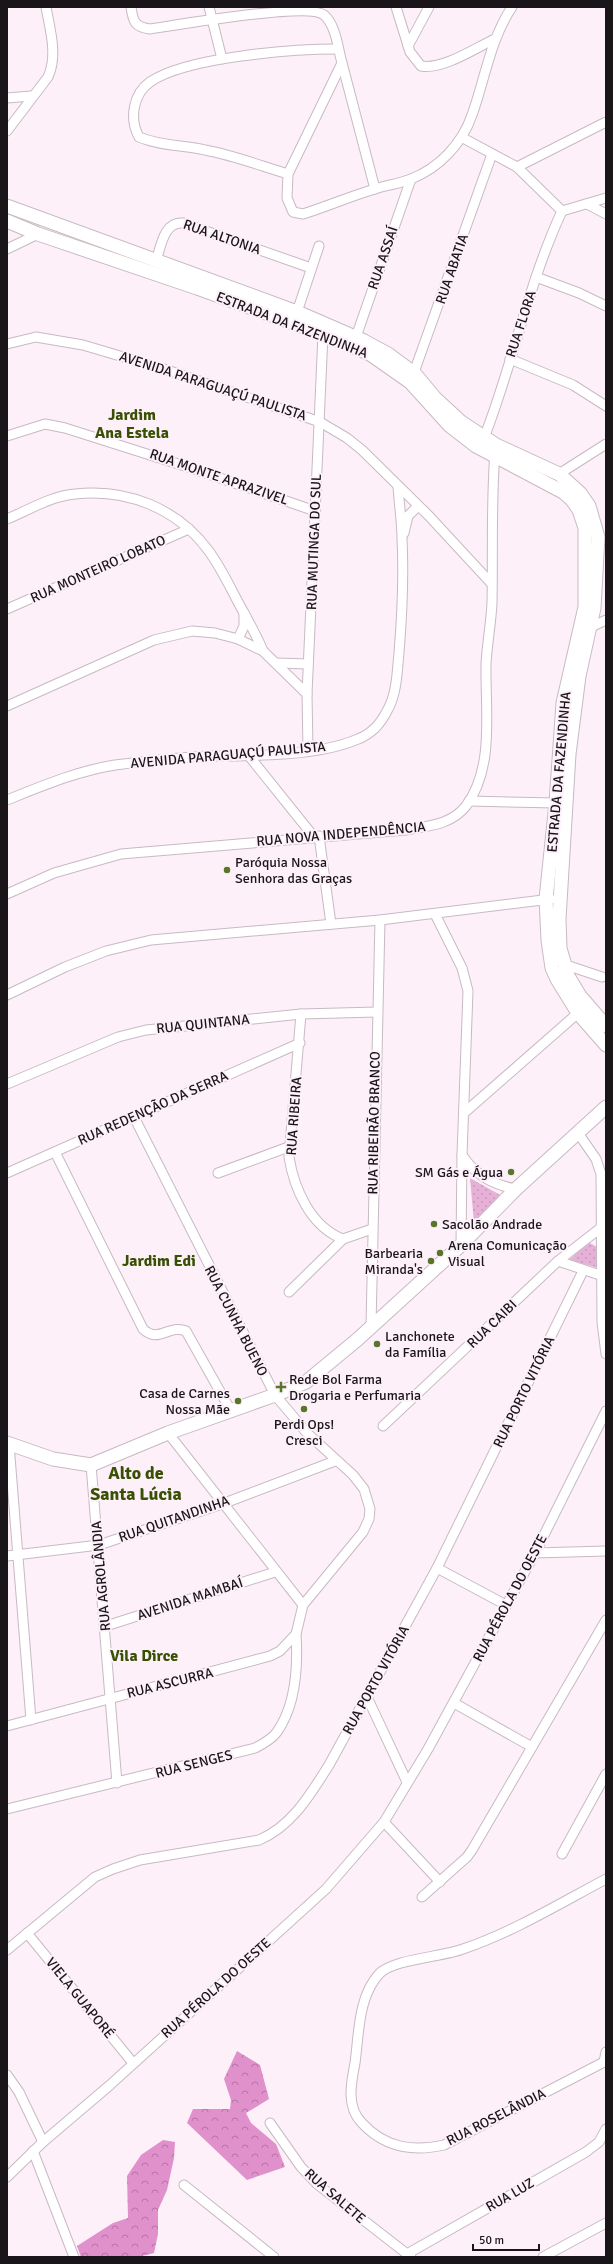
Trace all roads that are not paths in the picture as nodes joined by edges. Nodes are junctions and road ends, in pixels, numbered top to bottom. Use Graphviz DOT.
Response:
graph roads {
  1 [pos="46,7"];
  2 [pos="131,7"];
  3 [pos="209,7"];
  4 [pos="396,7"];
  5 [pos="429,7"];
  6 [pos="512,7"];
  7 [pos="288,9"];
  8 [pos="211,21"];
  9 [pos="495,39"];
  10 [pos="408,46"];
  11 [pos="338,49"];
  12 [pos="222,59"];
  13 [pos="342,63"];
  14 [pos="31,96"];
  15 [pos="7,98"];
  16 [pos="606,122"];
  17 [pos="7,131"];
  18 [pos="463,138"];
  19 [pos="492,154"];
  20 [pos="517,167"];
  21 [pos="288,174"];
  22 [pos="411,179"];
  23 [pos="375,189"];
  24 [pos="606,198"];
  25 [pos="587,204"];
  26 [pos="7,206"];
  27 [pos="562,211"];
  28 [pos="606,214"];
  29 [pos="7,221"];
  30 [pos="38,234"];
  31 [pos="319,246"];
  32 [pos="7,248"];
  33 [pos="156,261"];
  34 [pos="311,268"];
  35 [pos="536,277"];
  36 [pos="606,306"];
  37 [pos="297,312"];
  38 [pos="323,334"];
  39 [pos="356,337"];
  40 [pos="7,344"];
  41 [pos="510,359"];
  42 [pos="412,378"];
  43 [pos="606,406"];
  44 [pos="320,422"];
  45 [pos="7,436"];
  46 [pos="484,438"];
  47 [pos="606,444"];
  48 [pos="495,451"];
  49 [pos="559,474"];
  50 [pos="400,489"];
  51 [pos="418,506"];
  52 [pos="315,511"];
  53 [pos="7,519"];
  54 [pos="189,529"];
  55 [pos="585,536"];
  56 [pos="602,536"];
  57 [pos="402,539"];
  58 [pos="492,564"];
  59 [pos="475,566"];
  60 [pos="491,583"];
  61 [pos="7,608"];
  62 [pos="244,614"];
  63 [pos="606,620"];
  64 [pos="590,627"];
  65 [pos="238,639"];
  66 [pos="263,651"];
  67 [pos="277,663"];
  68 [pos="308,664"];
  69 [pos="307,694"];
  70 [pos="7,706"];
  71 [pos="308,750"];
  72 [pos="249,756"];
  73 [pos="7,800"];
  74 [pos="469,801"];
  75 [pos="556,803"];
  76 [pos="316,836"];
  77 [pos="7,894"];
  78 [pos="560,898"];
  79 [pos="546,899"];
  80 [pos="434,914"];
  81 [pos="380,920"];
  82 [pos="330,924"];
  83 [pos="563,964"];
  84 [pos="602,977"];
  85 [pos="7,995"];
  86 [pos="377,1012"];
  87 [pos="578,1013"];
  88 [pos="301,1014"];
  89 [pos="606,1026"];
  90 [pos="300,1043"];
  91 [pos="606,1045"];
  92 [pos="7,1084"];
  93 [pos="606,1107"];
  94 [pos="464,1113"];
  95 [pos="134,1117"];
  96 [pos="578,1133"];
  97 [pos="291,1146"];
  98 [pos="55,1152"];
  99 [pos="462,1155"];
  100 [pos="7,1173"];
  101 [pos="218,1173"];
  102 [pos="516,1189"];
  103 [pos="603,1226"];
  104 [pos="372,1229"];
  105 [pos="343,1240"];
  106 [pos="461,1245"];
  107 [pos="558,1260"];
  108 [pos="584,1271"];
  109 [pos="603,1276"];
  110 [pos="289,1292"];
  111 [pos="371,1326"];
  112 [pos="606,1354"];
  113 [pos="275,1395"];
  114 [pos="231,1411"];
  115 [pos="606,1411"];
  116 [pos="383,1426"];
  117 [pos="168,1433"];
  118 [pos="8,1444"];
  119 [pos="335,1461"];
  120 [pos="91,1465"];
  121 [pos="222,1504"];
  122 [pos="99,1545"];
  123 [pos="606,1551"];
  124 [pos="535,1553"];
  125 [pos="19,1555"];
  126 [pos="7,1556"];
  127 [pos="438,1568"];
  128 [pos="275,1572"];
  129 [pos="303,1605"];
  130 [pos="506,1605"];
  131 [pos="606,1620"];
  132 [pos="106,1626"];
  133 [pos="296,1634"];
  134 [pos="367,1696"];
  135 [pos="110,1698"];
  136 [pos="454,1703"];
  137 [pos="31,1720"];
  138 [pos="7,1726"];
  139 [pos="532,1748"];
  140 [pos="606,1774"];
  141 [pos="407,1782"];
  142 [pos="117,1783"];
  143 [pos="7,1810"];
  144 [pos="384,1822"];
  145 [pos="562,1854"];
  146 [pos="606,1879"];
  147 [pos="440,1882"];
  148 [pos="422,1897"];
  149 [pos="27,1933"];
  150 [pos="7,1950"];
  151 [pos="606,2052"];
  152 [pos="133,2063"];
  153 [pos="605,2065"];
  154 [pos="7,2074"];
  155 [pos="270,2123"];
  156 [pos="606,2129"];
  157 [pos="43,2142"];
  158 [pos="33,2151"];
  159 [pos="7,2177"];
  160 [pos="184,2185"];
  161 [pos="606,2223"];
  162 [pos="409,2255"];
  163 [pos="74,2257"];
  164 [pos="274,2257"];
  165 [pos="543,2257"];
  1 -- 14 [label="street"];
  2 -- 8 [label="street"];
  3 -- 8 [label="street"];
  4 -- 10 [label="street"];
  5 -- 10 [label="street"];
  6 -- 9 [label="street"];
  7 -- 8 [label="street"];
  7 -- 11 [label="street"];
  8 -- 12 [label="street"];
  9 -- 10 [label="street"];
  9 -- 18 [label="street"];
  11 -- 12 [label="street"];
  11 -- 13 [label="street"];
  12 -- 21 [label="street"];
  13 -- 21 [label="street"];
  13 -- 23 [label="street"];
  14 -- 15 [label="street"];
  14 -- 17 [label="street"];
  16 -- 20 [label="street"];
  18 -- 19 [label="street"];
  18 -- 22 [label="street"];
  19 -- 20 [label="street"];
  19 -- 42 [label="street, RUA ABATIA"];
  20 -- 27 [label="street"];
  21 -- 23 [label="street"];
  22 -- 23 [label="street"];
  22 -- 39 [label="street, RUA ASSAÍ"];
  24 -- 25 [label="street"];
  25 -- 27 [label="street"];
  25 -- 28 [label="street"];
  26 -- 33 [label="main road, ESTRADA DA FAZENDINHA"];
  27 -- 35 [label="street, RUA FLORA"];
  29 -- 30 [label="main road, ESTRADA DA FAZENDINHA"];
  30 -- 32 [label="street"];
  30 -- 38 [label="main road, ESTRADA DA FAZENDINHA"];
  31 -- 34 [label="street"];
  33 -- 34 [label="street, RUA ALTONIA"];
  33 -- 37 [label="main road, ESTRADA DA FAZENDINHA"];
  34 -- 37 [label="street"];
  35 -- 36 [label="street"];
  35 -- 41 [label="street, RUA FLORA"];
  37 -- 39 [label="main road, ESTRADA DA FAZENDINHA"];
  38 -- 42 [label="main road, ESTRADA DA FAZENDINHA"];
  38 -- 44 [label="street, RUA MUTINGA DO SUL"];
  39 -- 42 [label="main road, ESTRADA DA FAZENDINHA"];
  40 -- 44 [label="street, AVENIDA PARAGUAÇÚ PAULISTA"];
  41 -- 43 [label="street"];
  41 -- 46 [label="street, RUA FLORA"];
  42 -- 46 [label="main road, ESTRADA DA FAZENDINHA"];
  42 -- 48 [label="main road, ESTRADA DA FAZENDINHA"];
  44 -- 50 [label="street, AVENIDA PARAGUAÇÚ PAULISTA"];
  44 -- 52 [label="street, RUA MUTINGA DO SUL"];
  45 -- 52 [label="street, RUA MONTE APRAZIVEL"];
  46 -- 48 [label="main road, ESTRADA DA FAZENDINHA"];
  47 -- 49 [label="street"];
  48 -- 49 [label="main road, ESTRADA DA FAZENDINHA"];
  48 -- 55 [label="main road, ESTRADA DA FAZENDINHA"];
  48 -- 58 [label="street, RUA NOVA INDEPENDÊNCIA"];
  49 -- 56 [label="main road, ESTRADA DA FAZENDINHA"];
  50 -- 51 [label="street"];
  50 -- 57 [label="street, AVENIDA PARAGUAÇÚ PAULISTA"];
  51 -- 57 [label="street, AVENIDA PARAGUAÇÚ PAULISTA"];
  51 -- 59 [label="street"];
  52 -- 68 [label="street, RUA MUTINGA DO SUL"];
  53 -- 54 [label="street"];
  54 -- 61 [label="street, RUA MONTEIRO LOBATO"];
  54 -- 62 [label="street"];
  55 -- 56 [label="street"];
  55 -- 75 [label="main road, ESTRADA DA FAZENDINHA"];
  56 -- 64 [label="main road, ESTRADA DA FAZENDINHA"];
  57 -- 71 [label="street, AVENIDA PARAGUAÇÚ PAULISTA"];
  58 -- 59 [label="street"];
  58 -- 60 [label="street, RUA NOVA INDEPENDÊNCIA"];
  59 -- 60 [label="street"];
  60 -- 74 [label="street, RUA NOVA INDEPENDÊNCIA"];
  62 -- 65 [label="street"];
  62 -- 66 [label="street"];
  63 -- 64 [label="street"];
  64 -- 78 [label="main road, ESTRADA DA FAZENDINHA"];
  65 -- 66 [label="street"];
  65 -- 70 [label="street"];
  66 -- 67 [label="street"];
  67 -- 68 [label="street"];
  67 -- 69 [label="street"];
  68 -- 69 [label="street, RUA MUTINGA DO SUL"];
  69 -- 71 [label="street, RUA MUTINGA DO SUL"];
  71 -- 72 [label="street, AVENIDA PARAGUAÇÚ PAULISTA"];
  72 -- 73 [label="street, AVENIDA PARAGUAÇÚ PAULISTA"];
  72 -- 76 [label="street"];
  74 -- 75 [label="street"];
  74 -- 76 [label="street, RUA NOVA INDEPENDÊNCIA"];
  75 -- 79 [label="main road, ESTRADA DA FAZENDINHA"];
  76 -- 77 [label="street, RUA NOVA INDEPENDÊNCIA"];
  76 -- 82 [label="street"];
  78 -- 79 [label="street"];
  78 -- 83 [label="main road, ESTRADA DA FAZENDINHA"];
  79 -- 80 [label="street"];
  79 -- 87 [label="main road, ESTRADA DA FAZENDINHA"];
  80 -- 81 [label="street"];
  80 -- 94 [label="street"];
  81 -- 82 [label="street"];
  81 -- 86 [label="street, RUA RIBEIRÃO BRANCO"];
  82 -- 85 [label="street"];
  83 -- 84 [label="street"];
  83 -- 89 [label="main road, ESTRADA DA FAZENDINHA"];
  86 -- 88 [label="street, RUA QUINTANA"];
  86 -- 104 [label="street, RUA RIBEIRÃO BRANCO"];
  87 -- 91 [label="main road, ESTRADA DA FAZENDINHA"];
  87 -- 94 [label="street"];
  88 -- 90 [label="street, RUA RIBEIRA"];
  88 -- 92 [label="street, RUA QUINTANA"];
  90 -- 95 [label="street, RUA REDENÇÃO DA SERRA"];
  90 -- 97 [label="street, RUA RIBEIRA"];
  93 -- 96 [label="main road"];
  94 -- 99 [label="street"];
  95 -- 98 [label="street, RUA REDENÇÃO DA SERRA"];
  95 -- 113 [label="street, RUA CUNHA BUENO"];
  96 -- 102 [label="main road"];
  96 -- 103 [label="street"];
  97 -- 101 [label="street"];
  97 -- 105 [label="street, RUA RIBEIRA"];
  98 -- 100 [label="street, RUA REDENÇÃO DA SERRA"];
  98 -- 114 [label="street"];
  99 -- 102 [label="street"];
  99 -- 106 [label="street"];
  102 -- 106 [label="main road"];
  103 -- 107 [label="street, RUA CAIBI"];
  103 -- 109 [label="street"];
  104 -- 105 [label="street"];
  104 -- 111 [label="street, RUA RIBEIRÃO BRANCO"];
  105 -- 110 [label="street"];
  106 -- 111 [label="main road"];
  107 -- 108 [label="street"];
  107 -- 116 [label="street, RUA CAIBI"];
  108 -- 109 [label="street"];
  108 -- 127 [label="street, RUA PORTO VITÓRIA"];
  109 -- 112 [label="street"];
  111 -- 113 [label="main road"];
  113 -- 114 [label="main road"];
  113 -- 119 [label="street, RUA CUNHA BUENO"];
  114 -- 117 [label="main road"];
  115 -- 124 [label="street, RUA PÉROLA DO OESTE"];
  117 -- 120 [label="main road"];
  117 -- 121 [label="street"];
  118 -- 120 [label="main road"];
  118 -- 125 [label="street"];
  119 -- 121 [label="street, RUA QUITANDINHA"];
  119 -- 129 [label="street, RUA CUNHA BUENO"];
  120 -- 122 [label="street, RUA AGROLÂNDIA"];
  121 -- 122 [label="street, RUA QUITANDINHA"];
  121 -- 128 [label="street"];
  122 -- 125 [label="street, RUA QUITANDINHA"];
  122 -- 132 [label="street, RUA AGROLÂNDIA"];
  123 -- 124 [label="street"];
  124 -- 130 [label="street, RUA PÉROLA DO OESTE"];
  125 -- 126 [label="street, RUA QUITANDINHA"];
  125 -- 137 [label="street"];
  127 -- 130 [label="street"];
  127 -- 134 [label="street, RUA PORTO VITÓRIA"];
  128 -- 129 [label="street"];
  128 -- 132 [label="street, AVENIDA MAMBAÍ"];
  129 -- 133 [label="street, RUA ASCURRA"];
  130 -- 136 [label="street, RUA PÉROLA DO OESTE"];
  131 -- 139 [label="street"];
  132 -- 135 [label="street, RUA AGROLÂNDIA"];
  133 -- 135 [label="street, RUA ASCURRA"];
  133 -- 142 [label="street, RUA SENGES"];
  134 -- 141 [label="street"];
  134 -- 149 [label="street, RUA PORTO VITÓRIA"];
  135 -- 137 [label="street, RUA ASCURRA"];
  135 -- 142 [label="street, RUA AGROLÂNDIA"];
  136 -- 139 [label="street"];
  136 -- 141 [label="street, RUA PÉROLA DO OESTE"];
  137 -- 138 [label="street, RUA ASCURRA"];
  139 -- 147 [label="street"];
  140 -- 145 [label="street"];
  141 -- 144 [label="street, RUA PÉROLA DO OESTE"];
  142 -- 143 [label="street, RUA SENGES"];
  144 -- 147 [label="street"];
  144 -- 152 [label="street, RUA PÉROLA DO OESTE"];
  146 -- 153 [label="street, RUA ROSELÂNDIA"];
  147 -- 148 [label="street"];
  149 -- 150 [label="street, RUA PORTO VITÓRIA"];
  149 -- 152 [label="street, VIELA GUAPORÉ"];
  151 -- 153 [label="street"];
  152 -- 157 [label="street, RUA PÉROLA DO OESTE"];
  154 -- 157 [label="street"];
  155 -- 162 [label="street, RUA SALETE"];
  156 -- 162 [label="street, RUA LUZ"];
  157 -- 158 [label="street, RUA PÉROLA DO OESTE"];
  158 -- 159 [label="street, RUA PÉROLA DO OESTE"];
  158 -- 163 [label="street"];
  160 -- 164 [label="street"];
  161 -- 165 [label="street"];
}
